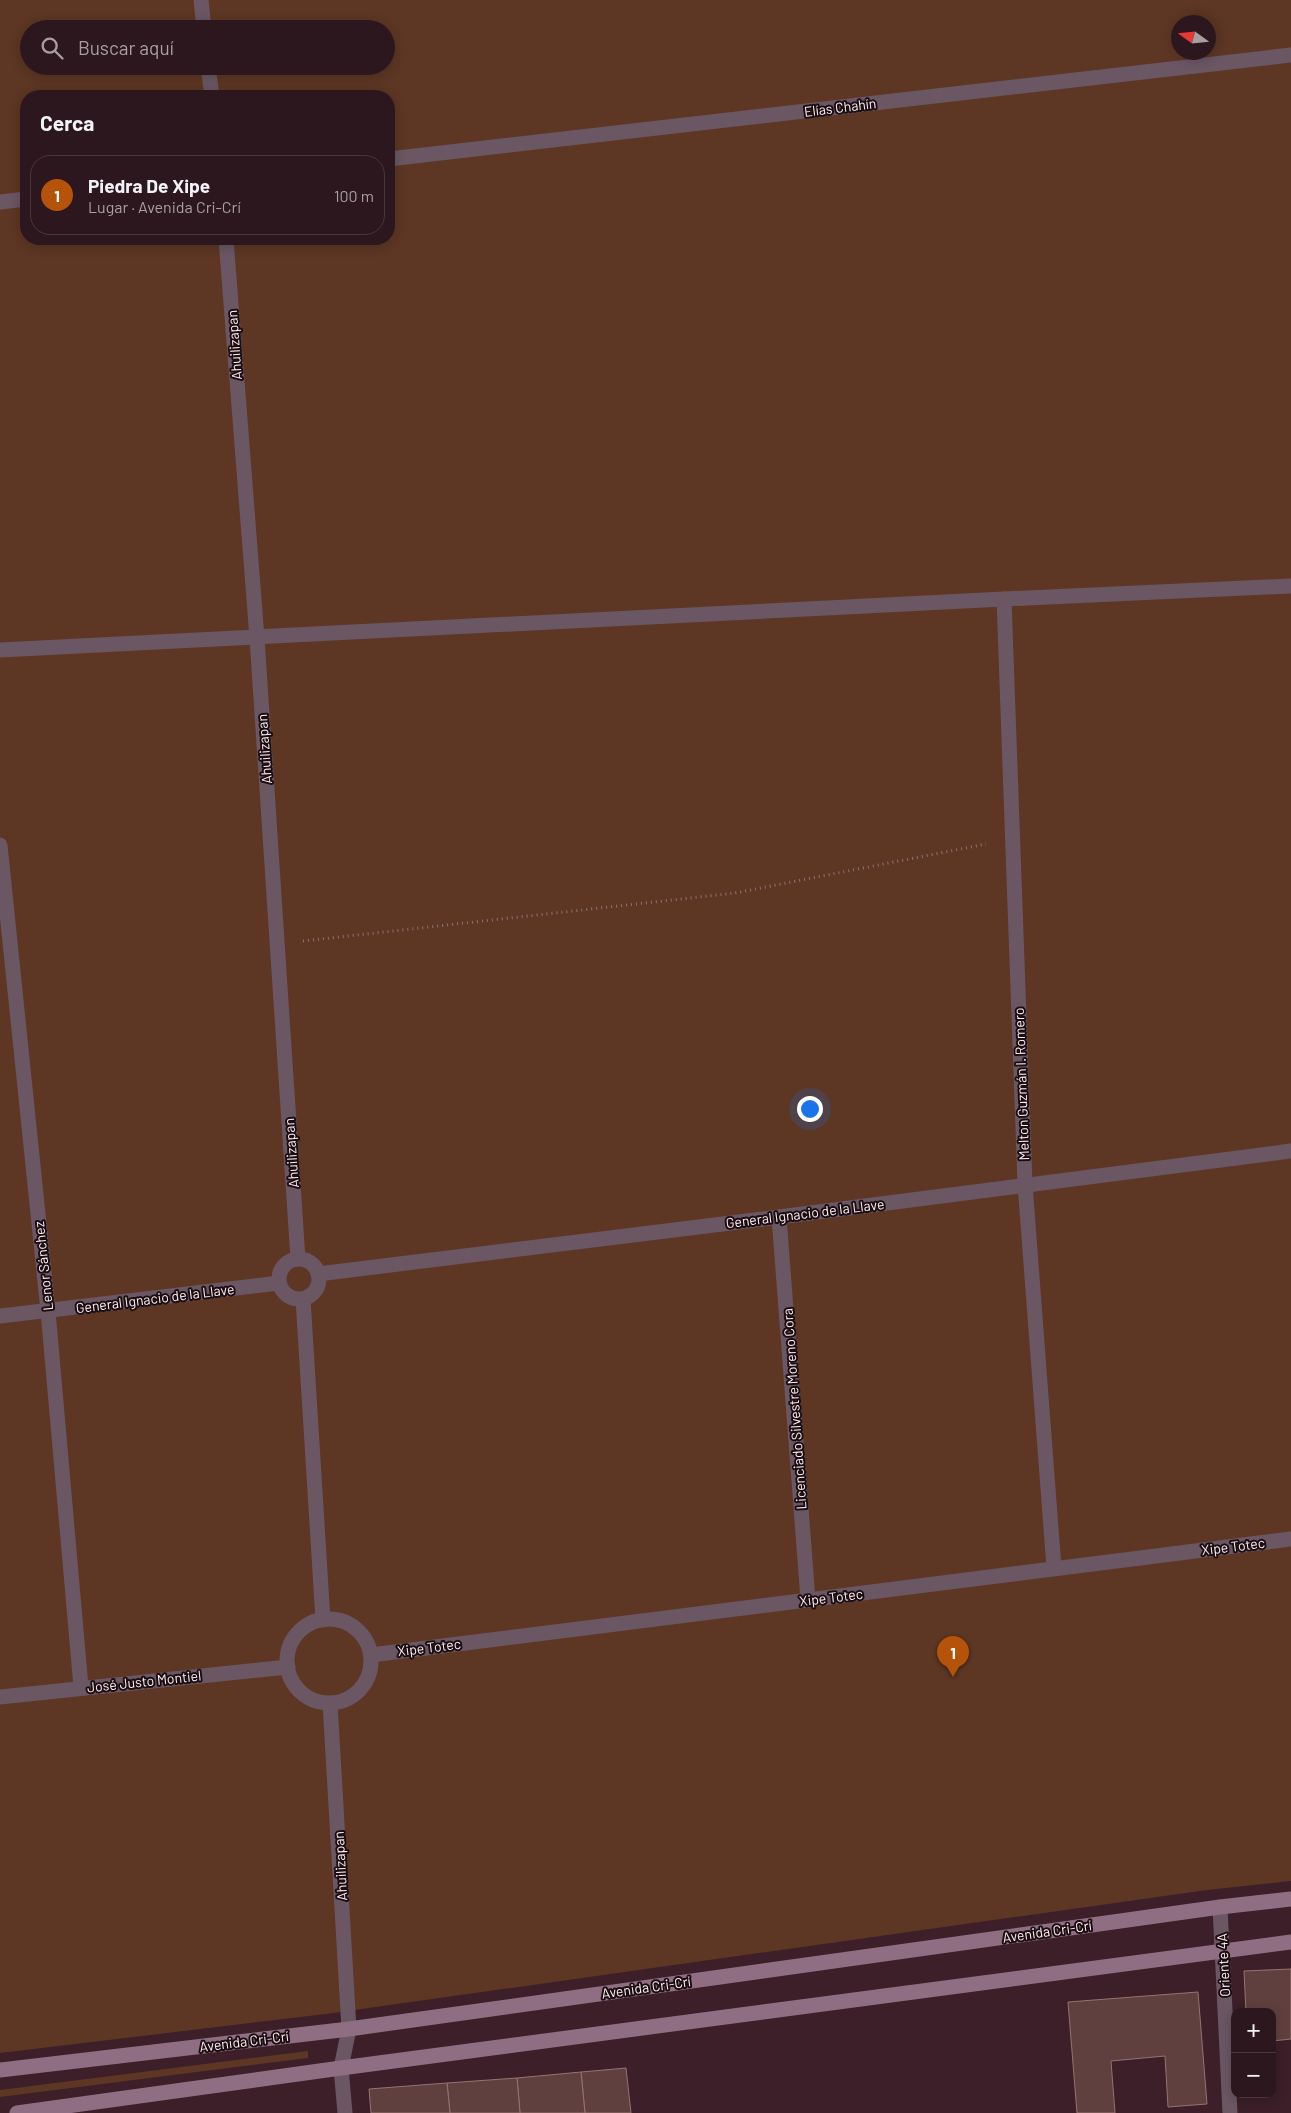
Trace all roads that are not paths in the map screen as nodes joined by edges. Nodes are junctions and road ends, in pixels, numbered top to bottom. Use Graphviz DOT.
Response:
graph roads {
  1 [pos="201,0"];
  2 [pos="203,20"];
  3 [pos="1291,55"];
  4 [pos="209,75"];
  5 [pos="211,90"];
  6 [pos="395,158"];
  7 [pos="20,200"];
  8 [pos="0,202"];
  9 [pos="226,245"];
  10 [pos="1291,586"];
  11 [pos="1004,599"];
  12 [pos="257,638"];
  13 [pos="0,650"];
  14 [pos="0,846"];
  15 [pos="1291,1151"];
  16 [pos="1025,1184"];
  17 [pos="779,1217"];
  18 [pos="298,1259"];
  19 [pos="318,1274"];
  20 [pos="279,1283"];
  21 [pos="303,1299"];
  22 [pos="48,1311"];
  23 [pos="0,1316"];
  24 [pos="1291,1539"];
  25 [pos="1054,1568"];
  26 [pos="808,1600"];
  27 [pos="323,1620"];
  28 [pos="371,1655"];
  29 [pos="288,1667"];
  30 [pos="81,1687"];
  31 [pos="0,1697"];
  32 [pos="330,1703"];
  33 [pos="1291,1899"];
  34 [pos="1220,1907"];
  35 [pos="1291,1942"];
  36 [pos="1223,1950"];
  37 [pos="349,2029"];
  38 [pos="341,2068"];
  39 [pos="0,2070"];
  40 [pos="17,2113"];
  41 [pos="345,2113"];
  42 [pos="1230,2113"];
  1 -- 2 [label="street"];
  3 -- 6 [label="street, Elías Chahín"];
  4 -- 5 [label="street"];
  7 -- 8 [label="street"];
  9 -- 12 [label="street, Ahuilizapan"];
  10 -- 11 [label="street"];
  11 -- 12 [label="street"];
  11 -- 16 [label="street, Melton Guzmán I. Romero"];
  12 -- 13 [label="street"];
  12 -- 18 [label="street, Ahuilizapan"];
  14 -- 22 [label="street, Lenor Sánchez"];
  15 -- 16 [label="street, General Ignacio de la Llave"];
  16 -- 17 [label="street, General Ignacio de la Llave"];
  16 -- 25 [label="street, Melton Guzmán I. Romero"];
  17 -- 19 [label="street, General Ignacio de la Llave"];
  17 -- 26 [label="street, Licenciado Silvestre Moreno Cora"];
  18 -- 19 [label="street"];
  18 -- 20 [label="street"];
  19 -- 21 [label="street"];
  20 -- 21 [label="street"];
  20 -- 22 [label="street, General Ignacio de la Llave"];
  21 -- 27 [label="street"];
  22 -- 23 [label="street, General Ignacio de la Llave"];
  22 -- 30 [label="street, Lenor Sánchez"];
  24 -- 25 [label="street, Xipe Totec"];
  25 -- 26 [label="street, Xipe Totec"];
  26 -- 28 [label="street, Xipe Totec"];
  27 -- 28 [label="street"];
  27 -- 29 [label="street"];
  28 -- 32 [label="street"];
  29 -- 30 [label="street, José Justo Montiel"];
  29 -- 32 [label="street"];
  30 -- 31 [label="street, José Justo Montiel"];
  32 -- 37 [label="street, Ahuilizapan"];
  33 -- 34 [label="main road, Avenida Cri-Crí"];
  34 -- 36 [label="street, Oriente 4A"];
  34 -- 37 [label="main road, Avenida Cri-Crí"];
  35 -- 36 [label="main road"];
  36 -- 38 [label="main road"];
  36 -- 42 [label="street, Oriente 4A"];
  37 -- 38 [label="street, Ahuilizapan"];
  37 -- 39 [label="main road, Avenida Cri-Crí"];
  38 -- 40 [label="main road"];
  38 -- 41 [label="street, Ahuilizapan"];
}
